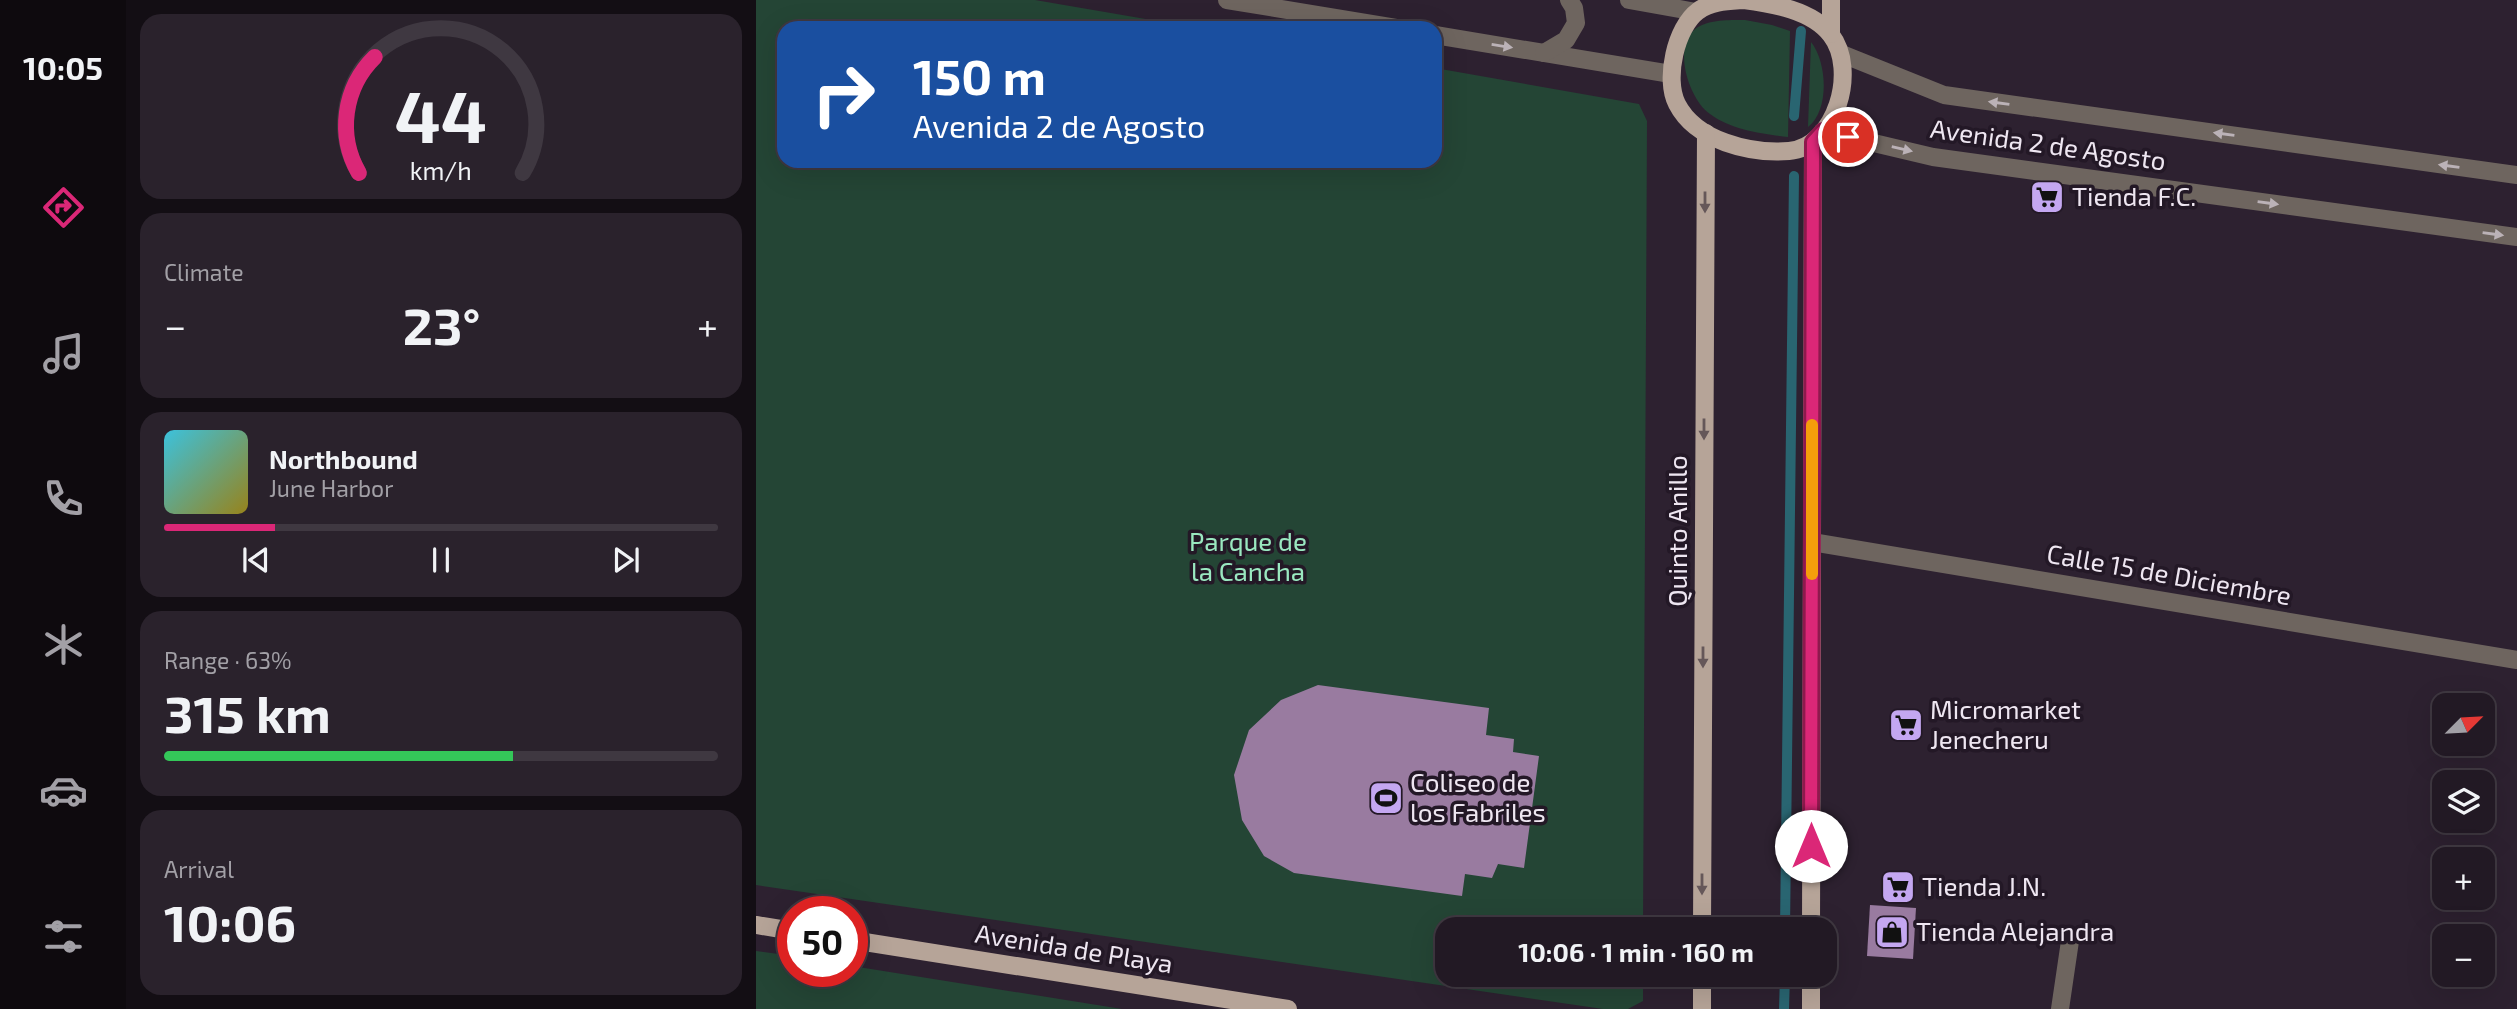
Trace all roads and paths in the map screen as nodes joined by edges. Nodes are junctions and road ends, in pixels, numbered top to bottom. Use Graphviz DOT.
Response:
graph roads {
  1 [pos="1227,0"];
  2 [pos="1569,0"];
  3 [pos="1629,0"];
  4 [pos="1831,0"];
  5 [pos="1703,6"];
  6 [pos="1354,21"];
  7 [pos="1831,34"];
  8 [pos="1442,35"];
  9 [pos="1544,52"];
  10 [pos="1842,54"];
  11 [pos="1671,74"];
  12 [pos="1706,133"];
  13 [pos="1818,137"];
  14 [pos="2517,175"];
  15 [pos="2517,237"];
  16 [pos="1812,542"];
  17 [pos="2517,660"];
  18 [pos="1702,917"];
  19 [pos="1811,917"];
  20 [pos="756,925"];
  21 [pos="777,928"];
  22 [pos="2070,941"];
  23 [pos="868,943"];
  24 [pos="1702,987"];
  25 [pos="1811,987"];
  26 [pos="1288,1009"];
  27 [pos="1702,1009"];
  28 [pos="1811,1009"];
  29 [pos="2060,1009"];
  1 -- 6 [label="street"];
  2 -- 9 [label="street"];
  3 -- 5 [label="street"];
  4 -- 7 [label="main road"];
  5 -- 7 [label="main road"];
  5 -- 11 [label="main road"];
  7 -- 10 [label="main road"];
  8 -- 9 [label="street, one-way"];
  9 -- 11 [label="street"];
  10 -- 13 [label="main road"];
  14 -- 10 [label="street, Avenida 2 de Agosto, one-way"];
  11 -- 12 [label="main road"];
  12 -- 13 [label="main road"];
  12 -- 18 [label="main road, Quinto Anillo, one-way"];
  13 -- 15 [label="street, Avenida 2 de Agosto, one-way"];
  13 -- 16 [label="main road"];
  16 -- 17 [label="street, Calle 15 de Diciembre"];
  16 -- 19 [label="main road"];
  20 -- 21 [label="main road"];
  22 -- 29 [label="street"];
  23 -- 26 [label="main road, Avenida de Playa"];
  24 -- 27 [label="main road"];
  25 -- 28 [label="main road"];
}
